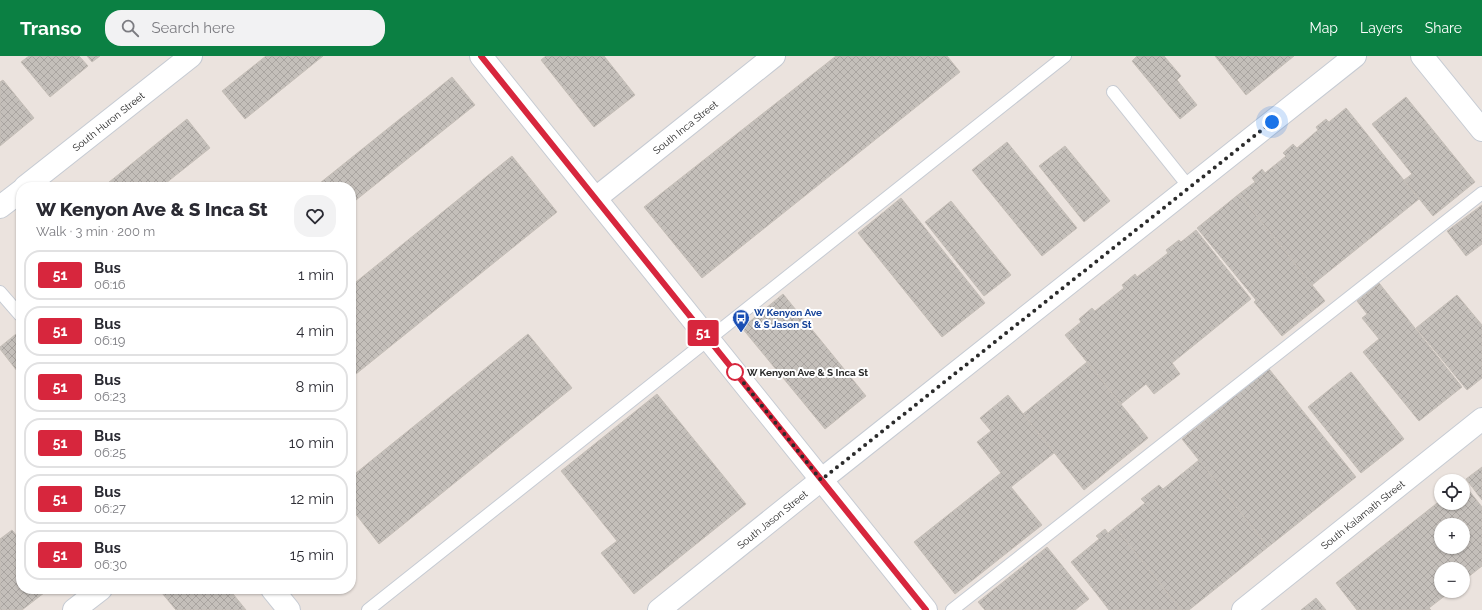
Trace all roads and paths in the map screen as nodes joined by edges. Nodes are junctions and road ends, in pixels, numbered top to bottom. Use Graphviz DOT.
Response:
graph roads {
  1 [pos="191,56"];
  2 [pos="483,56"];
  3 [pos="774,56"];
  4 [pos="1065,56"];
  5 [pos="1355,56"];
  6 [pos="1422,56"];
  7 [pos="1113,92"];
  8 [pos="1482,130"];
  9 [pos="31,182"];
  10 [pos="1189,187"];
  11 [pos="1482,193"];
  12 [pos="16,194"];
  13 [pos="596,198"];
  14 [pos="0,207"];
  15 [pos="0,292"];
  16 [pos="16,310"];
  17 [pos="708,339"];
  18 [pos="1482,419"];
  19 [pos="821,480"];
  20 [pos="95,594"];
  21 [pos="276,594"];
  22 [pos="74,610"];
  23 [pos="289,610"];
  24 [pos="368,610"];
  25 [pos="659,610"];
  26 [pos="926,610"];
  27 [pos="952,610"];
  28 [pos="1244,610"];
  1 -- 9 [label="street, South Huron Street"];
  2 -- 13 [label="street"];
  3 -- 13 [label="street, South Inca Street"];
  4 -- 17 [label="lane"];
  5 -- 10 [label="street, South Jason Street"];
  6 -- 8 [label="street"];
  7 -- 10 [label="lane"];
  10 -- 19 [label="street, South Jason Street"];
  11 -- 27 [label="lane"];
  12 -- 14 [label="street"];
  13 -- 17 [label="street"];
  15 -- 16 [label="lane"];
  17 -- 19 [label="street"];
  17 -- 24 [label="lane"];
  18 -- 28 [label="street, South Kalamath Street"];
  19 -- 25 [label="street, South Jason Street"];
  19 -- 26 [label="street"];
  20 -- 22 [label="street"];
  21 -- 23 [label="street"];
}
